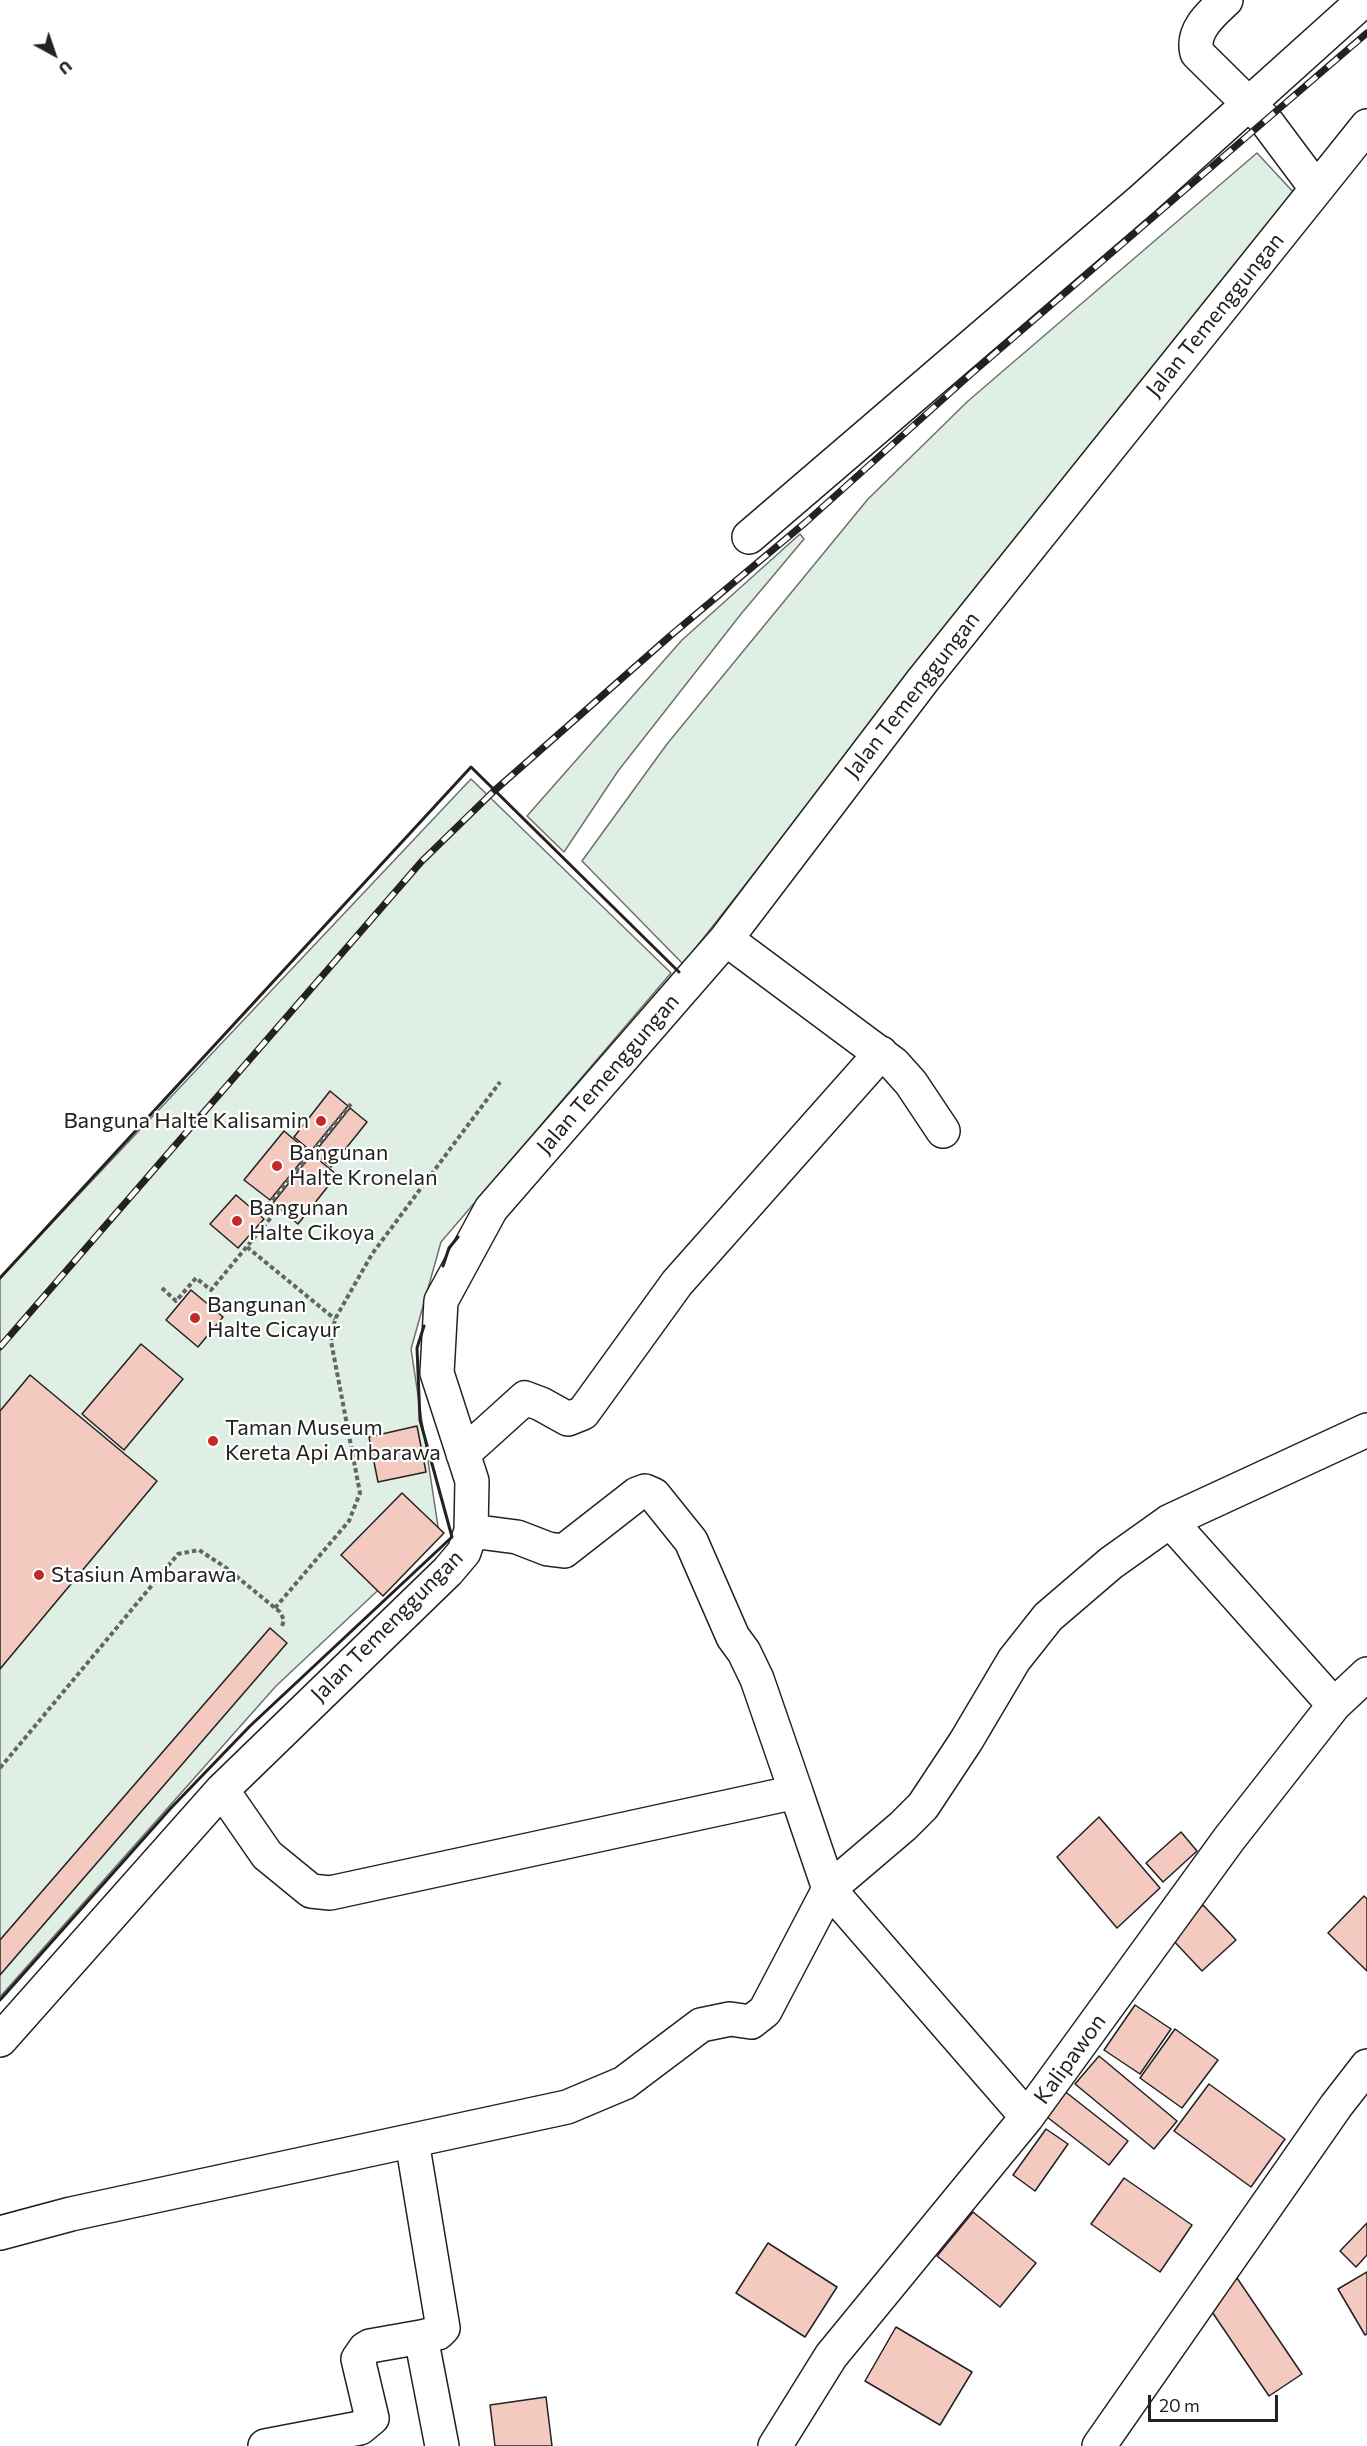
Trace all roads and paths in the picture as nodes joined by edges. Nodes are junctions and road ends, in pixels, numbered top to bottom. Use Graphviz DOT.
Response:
graph roads {
  1 [pos="1226,0"];
  2 [pos="1364,0"];
  3 [pos="1249,104"];
  4 [pos="1367,126"];
  5 [pos="1316,188"];
  6 [pos="749,537"];
  7 [pos="726,939"];
  8 [pos="881,1053"];
  9 [pos="500,1082"];
  10 [pos="351,1104"];
  11 [pos="943,1131"];
  12 [pos="247,1247"];
  13 [pos="162,1288"];
  14 [pos="335,1319"];
  15 [pos="1367,1430"];
  16 [pos="463,1454"];
  17 [pos="1170,1521"];
  18 [pos="471,1531"];
  19 [pos="275,1608"];
  20 [pos="282,1626"];
  21 [pos="1367,1674"];
  22 [pos="1334,1705"];
  23 [pos="0,1768"];
  24 [pos="222,1790"];
  25 [pos="796,1792"];
  26 [pos="830,1889"];
  27 [pos="0,2040"];
  28 [pos="1367,2066"];
  29 [pos="1027,2117"];
  30 [pos="412,2141"];
  31 [pos="0,2233"];
  32 [pos="421,2337"];
  33 [pos="266,2446"];
  34 [pos="442,2446"];
  35 [pos="775,2446"];
  36 [pos="1099,2446"];
  1 -- 3 [label="street"];
  2 -- 3 [label="street"];
  3 -- 5 [label="street"];
  3 -- 6 [label="street"];
  4 -- 5 [label="street, Jalan Temenggungan"];
  5 -- 7 [label="street, Jalan Temenggungan"];
  7 -- 8 [label="street"];
  7 -- 16 [label="street, Jalan Temenggungan"];
  8 -- 11 [label="street"];
  8 -- 16 [label="street"];
  9 -- 14 [label="path"];
  10 -- 12 [label="path"];
  12 -- 13 [label="path"];
  12 -- 14 [label="path"];
  14 -- 19 [label="path"];
  15 -- 17 [label="street"];
  16 -- 18 [label="street, Jalan Temenggungan"];
  17 -- 22 [label="street"];
  17 -- 26 [label="street"];
  18 -- 24 [label="street, Jalan Temenggungan"];
  18 -- 25 [label="street"];
  19 -- 20 [label="path"];
  19 -- 23 [label="path"];
  21 -- 22 [label="street, Kalipawon"];
  22 -- 29 [label="street, Kalipawon"];
  24 -- 25 [label="street"];
  24 -- 27 [label="street, Jalan Temenggungan"];
  25 -- 26 [label="street"];
  26 -- 29 [label="street"];
  26 -- 30 [label="street"];
  28 -- 36 [label="street"];
  29 -- 35 [label="street, Kalipawon"];
  30 -- 31 [label="street"];
  30 -- 32 [label="street"];
  32 -- 33 [label="street"];
  32 -- 34 [label="street"];
}
